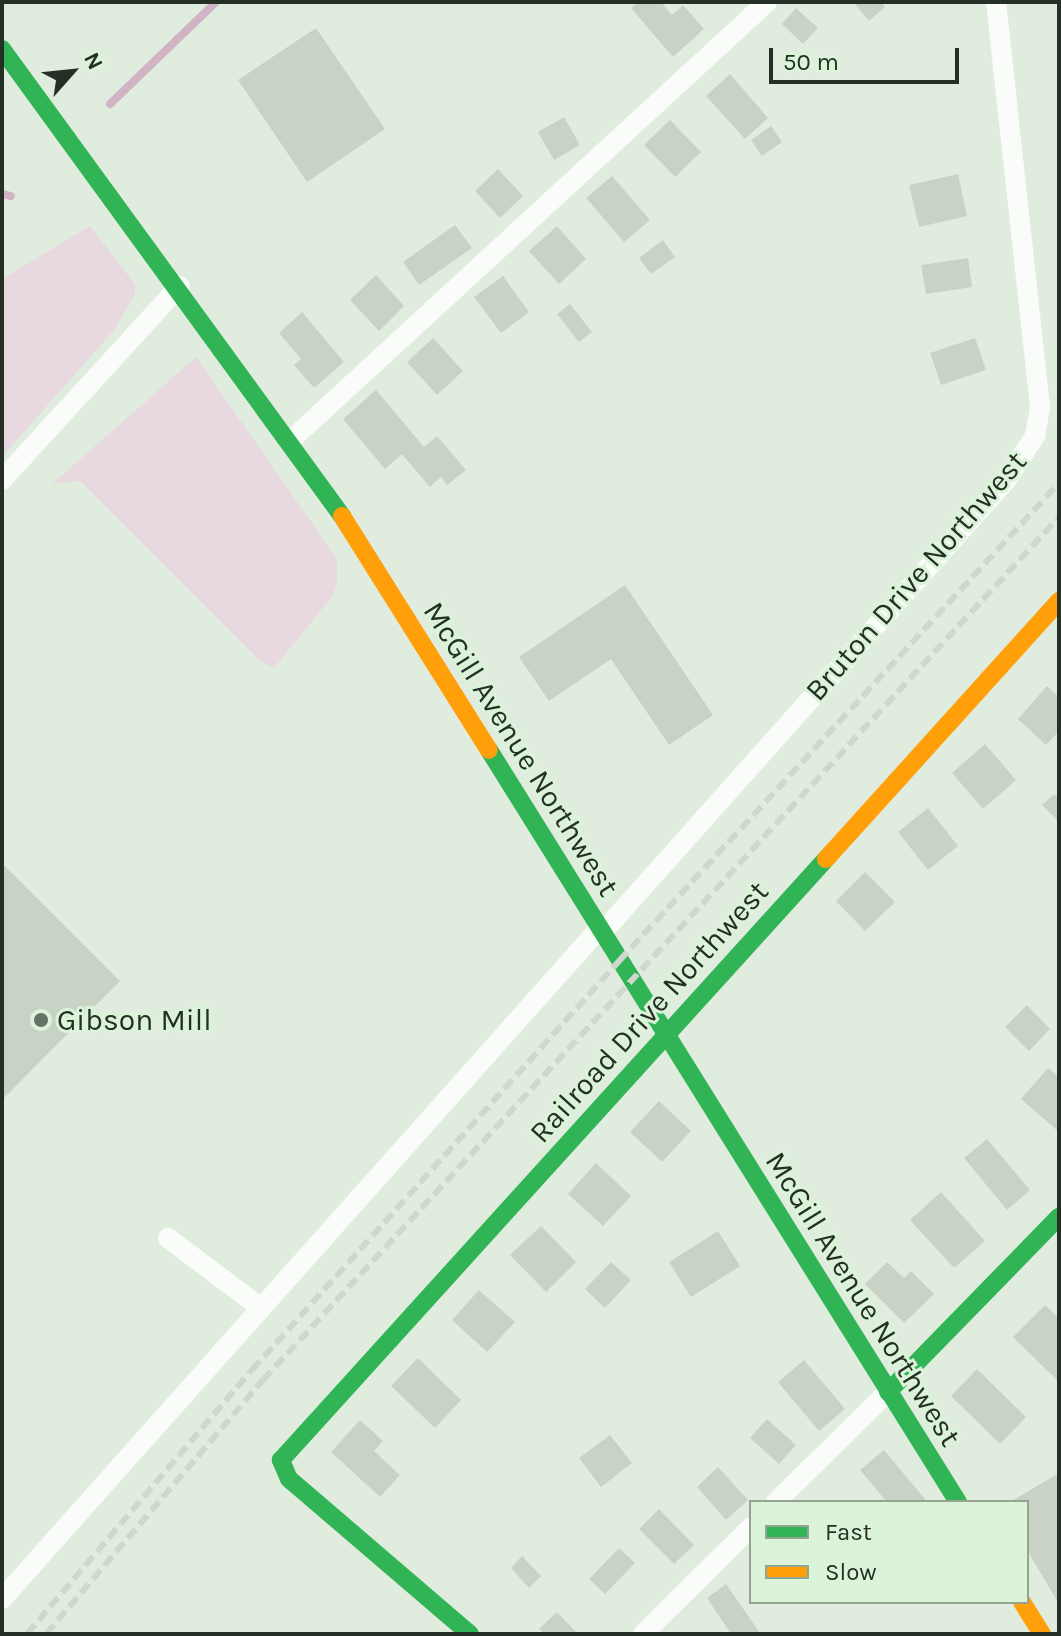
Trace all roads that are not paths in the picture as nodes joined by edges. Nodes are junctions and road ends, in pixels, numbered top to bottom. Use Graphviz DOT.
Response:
graph roads {
  1 [pos="767,2"];
  2 [pos="996,2"];
  3 [pos="2,49"];
  4 [pos="180,286"];
  5 [pos="290,441"];
  6 [pos="2,480"];
  7 [pos="1059,601"];
  8 [pos="601,931"];
  9 [pos="664,1038"];
  10 [pos="1059,1217"];
  11 [pos="168,1238"];
  12 [pos="261,1308"];
  13 [pos="888,1392"];
  14 [pos="778,1500"];
  15 [pos="957,1500"];
  16 [pos="749,1529"];
  17 [pos="2,1599"];
  18 [pos="1023,1604"];
  19 [pos="470,1634"];
  20 [pos="643,1634"];
  21 [pos="1042,1634"];
  1 -- 5 [label="street"];
  2 -- 8 [label="street, Bruton Drive Northwest"];
  3 -- 4 [label="street, McGill Avenue Northwest"];
  4 -- 5 [label="street, McGill Avenue Northwest"];
  4 -- 6 [label="street"];
  5 -- 8 [label="street, McGill Avenue Northwest"];
  7 -- 9 [label="street, Railroad Drive Northwest"];
  8 -- 9 [label="street, McGill Avenue Northwest"];
  8 -- 12 [label="street, Bruton Drive Northwest"];
  9 -- 13 [label="street, McGill Avenue Northwest"];
  9 -- 19 [label="street, Railroad Drive Northwest"];
  10 -- 13 [label="street"];
  11 -- 12 [label="street"];
  12 -- 17 [label="street, Bruton Drive Northwest"];
  13 -- 14 [label="street"];
  13 -- 15 [label="street, McGill Avenue Northwest"];
  16 -- 20 [label="street"];
  18 -- 21 [label="street"];
}
